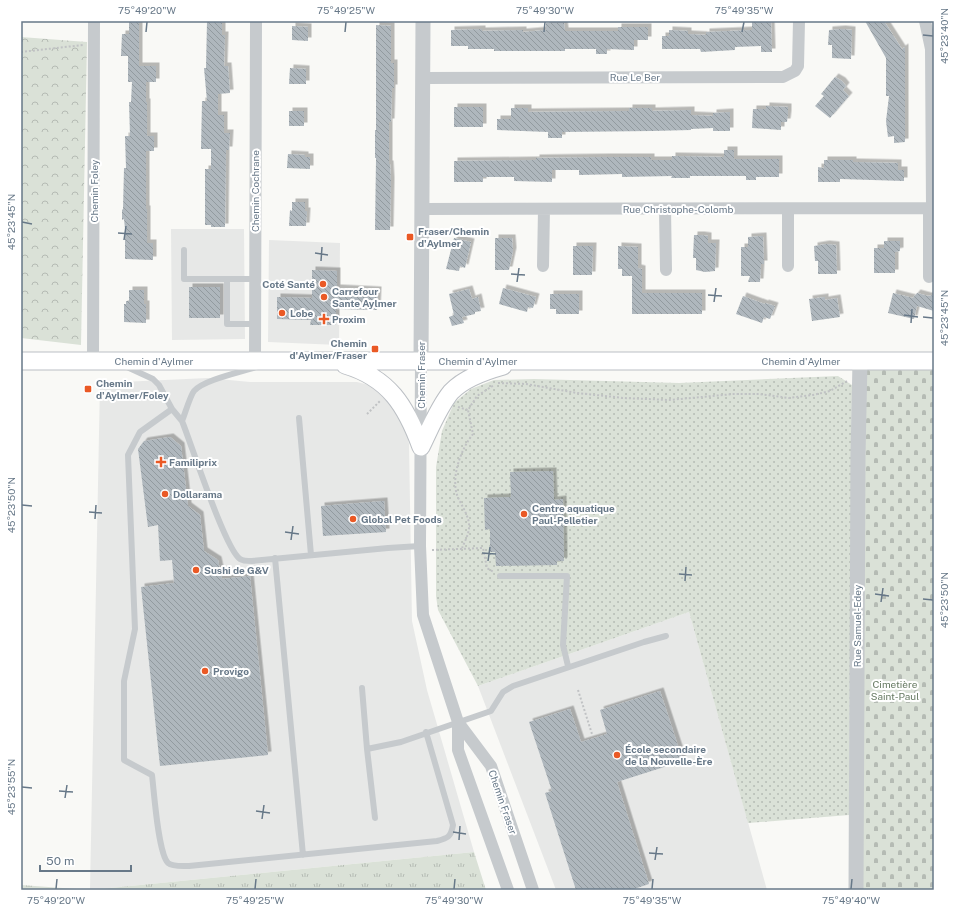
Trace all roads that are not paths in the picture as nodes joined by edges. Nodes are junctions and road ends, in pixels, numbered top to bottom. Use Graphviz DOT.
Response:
graph roads {
  1 [pos="94,21"];
  2 [pos="256,21"];
  3 [pos="423,21"];
  4 [pos="799,21"];
  5 [pos="925,21"];
  6 [pos="423,78"];
  7 [pos="932,208"];
  8 [pos="422,209"];
  9 [pos="544,209"];
  10 [pos="665,209"];
  11 [pos="788,209"];
  12 [pos="184,250"];
  13 [pos="543,266"];
  14 [pos="788,266"];
  15 [pos="666,270"];
  16 [pos="929,277"];
  17 [pos="227,279"];
  18 [pos="255,279"];
  19 [pos="255,324"];
  20 [pos="21,361"];
  21 [pos="93,361"];
  22 [pos="111,361"];
  23 [pos="254,361"];
  24 [pos="275,361"];
  25 [pos="331,361"];
  26 [pos="421,361"];
  27 [pos="520,361"];
  28 [pos="860,361"];
  29 [pos="934,361"];
  30 [pos="172,409"];
  31 [pos="299,418"];
  32 [pos="182,420"];
  33 [pos="421,447"];
  34 [pos="421,549"];
  35 [pos="311,554"];
  36 [pos="275,558"];
  37 [pos="500,576"];
  38 [pos="666,636"];
  39 [pos="568,666"];
  40 [pos="362,688"];
  41 [pos="458,722"];
  42 [pos="426,732"];
  43 [pos="367,749"];
  44 [pos="375,818"];
  45 [pos="303,855"];
  46 [pos="508,890"];
  47 [pos="533,890"];
  48 [pos="856,890"];
  1 -- 21 [label="street, Chemin Foley"];
  2 -- 18 [label="street, Chemin Cochrane"];
  3 -- 6 [label="street, Chemin Fraser"];
  4 -- 6 [label="street, Rue Le Ber"];
  5 -- 7 [label="street"];
  6 -- 8 [label="street, Chemin Fraser"];
  7 -- 11 [label="street, Rue Christophe-Colomb"];
  7 -- 16 [label="street"];
  8 -- 9 [label="street, Rue Christophe-Colomb"];
  8 -- 26 [label="street, Chemin Fraser"];
  9 -- 10 [label="street, Rue Christophe-Colomb"];
  9 -- 13 [label="street"];
  10 -- 11 [label="street, Rue Christophe-Colomb"];
  10 -- 15 [label="street"];
  11 -- 14 [label="street"];
  12 -- 17 [label="lane"];
  17 -- 18 [label="lane"];
  17 -- 19 [label="lane"];
  18 -- 19 [label="street, Chemin Cochrane"];
  19 -- 23 [label="street, Chemin Cochrane"];
  20 -- 21 [label="main road, Chemin d'Aylmer"];
  21 -- 22 [label="main road, Chemin d'Aylmer"];
  22 -- 23 [label="main road, Chemin d'Aylmer"];
  22 -- 30 [label="lane"];
  23 -- 24 [label="main road, Chemin d'Aylmer"];
  24 -- 25 [label="main road, Chemin d'Aylmer"];
  24 -- 32 [label="lane"];
  25 -- 26 [label="main road, Chemin d'Aylmer"];
  25 -- 33 [label="main road"];
  26 -- 27 [label="main road, Chemin d'Aylmer"];
  26 -- 33 [label="street, Chemin Fraser"];
  27 -- 28 [label="main road, Chemin d'Aylmer"];
  27 -- 33 [label="main road"];
  28 -- 29 [label="main road, Chemin d'Aylmer"];
  28 -- 48 [label="street, Rue Samuel-Edey"];
  30 -- 32 [label="lane"];
  30 -- 45 [label="lane"];
  31 -- 35 [label="lane"];
  32 -- 36 [label="lane"];
  33 -- 34 [label="street, Chemin Fraser"];
  34 -- 35 [label="lane"];
  34 -- 41 [label="street, Chemin Fraser"];
  35 -- 36 [label="lane"];
  36 -- 45 [label="lane"];
  37 -- 39 [label="lane"];
  38 -- 39 [label="lane"];
  39 -- 41 [label="lane"];
  40 -- 43 [label="lane"];
  41 -- 42 [label="lane"];
  41 -- 46 [label="street, Chemin Fraser"];
  41 -- 47 [label="street, Chemin Fraser"];
  42 -- 43 [label="lane"];
  42 -- 45 [label="lane"];
  43 -- 44 [label="lane"];
}
